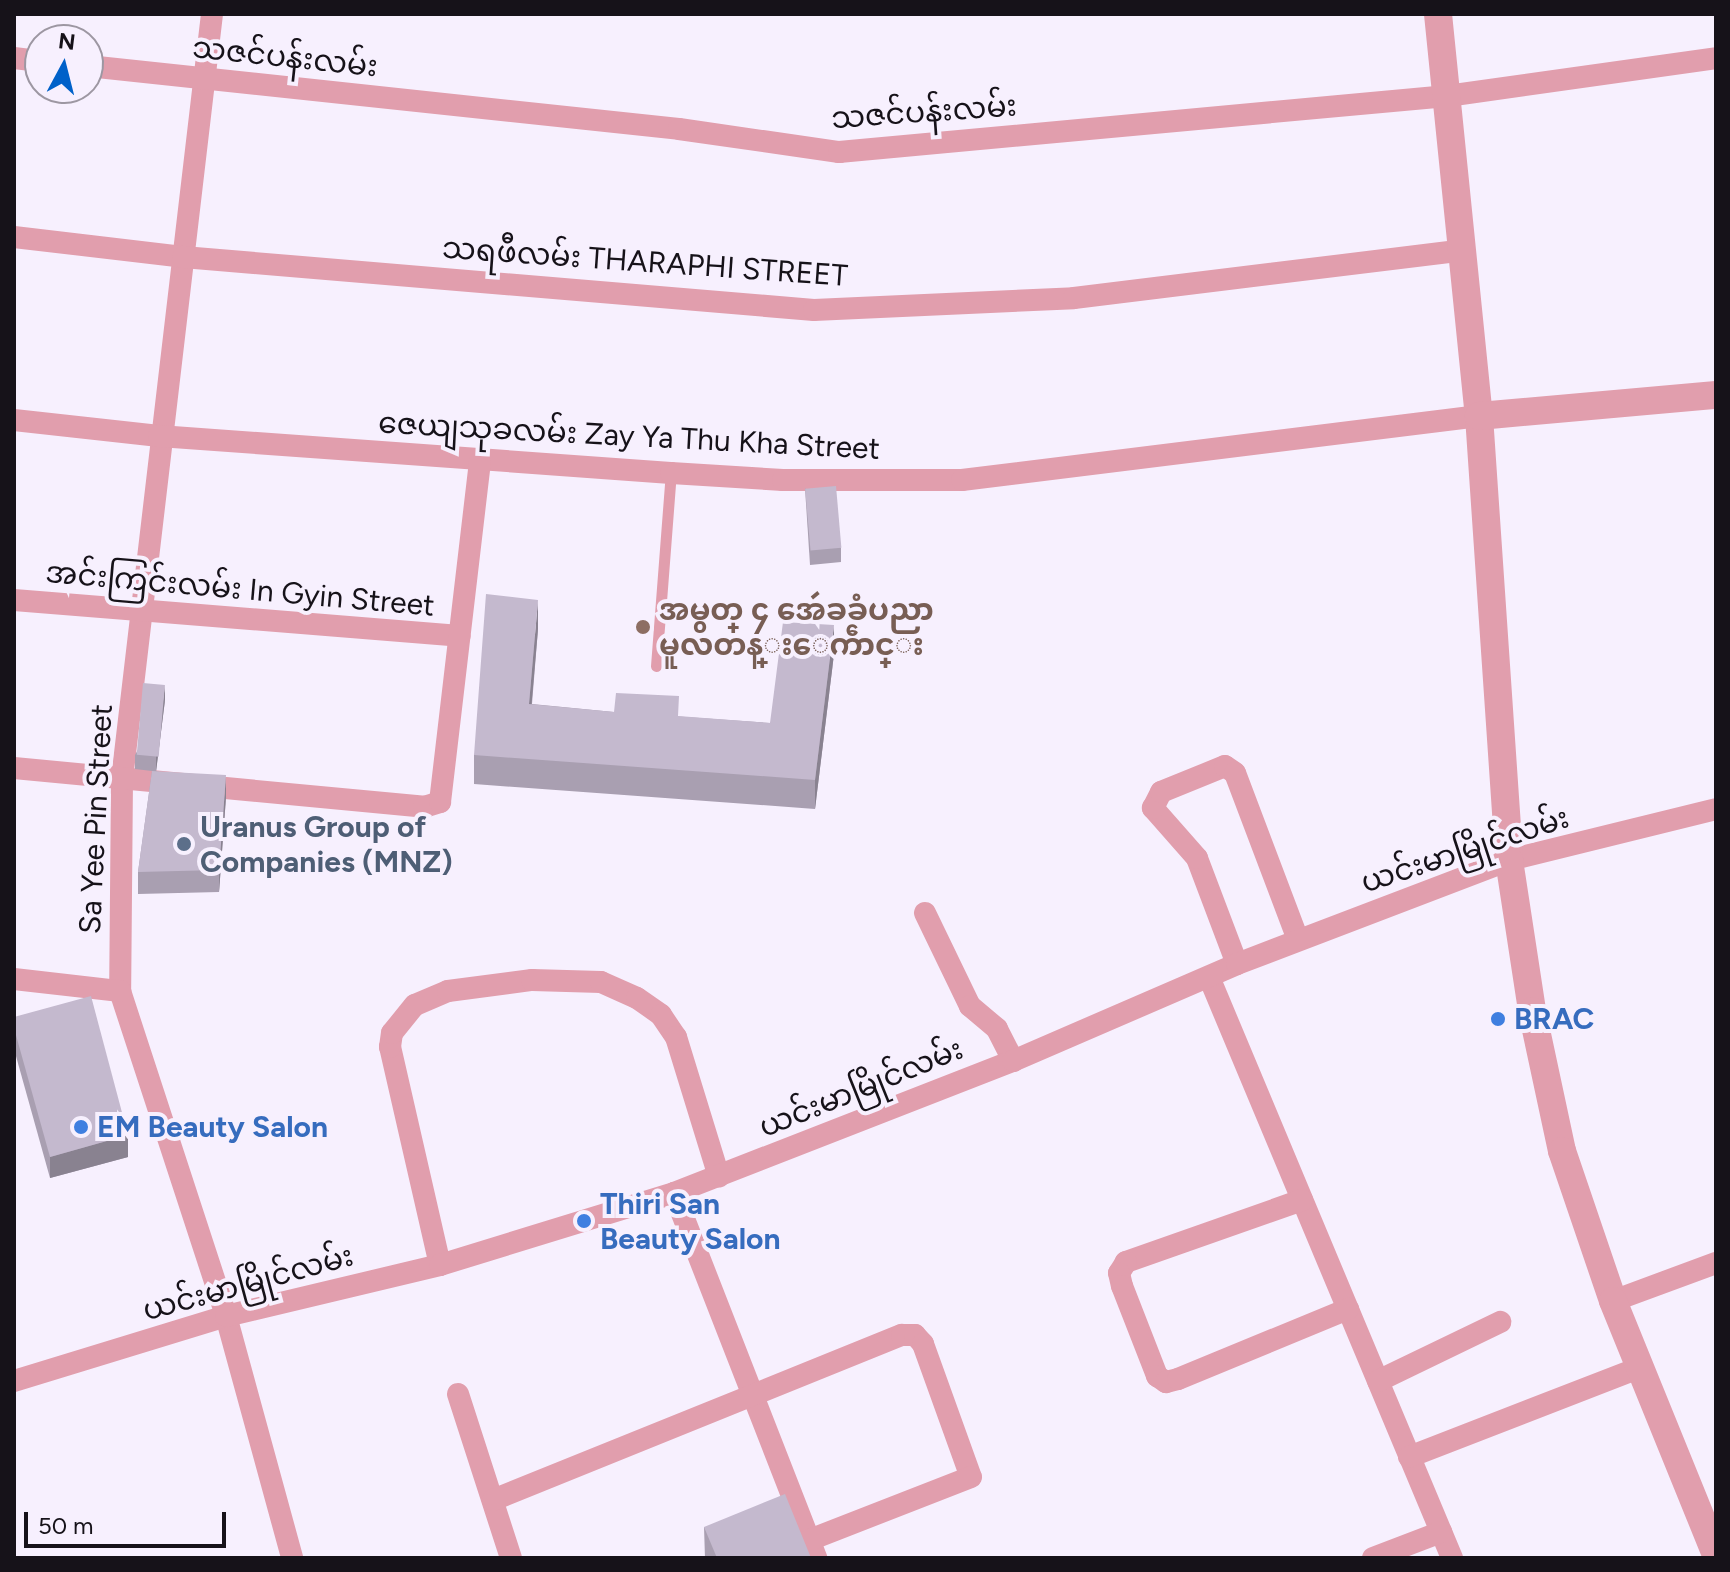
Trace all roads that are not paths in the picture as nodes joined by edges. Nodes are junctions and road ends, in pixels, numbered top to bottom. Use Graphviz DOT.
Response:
graph roads {
  1 [pos="212,14"];
  2 [pos="1438,14"];
  3 [pos="1716,58"];
  4 [pos="104,68"];
  5 [pos="205,79"];
  6 [pos="1447,96"];
  7 [pos="14,237"];
  8 [pos="1463,250"];
  9 [pos="183,257"];
  10 [pos="1716,395"];
  11 [pos="1479,416"];
  12 [pos="14,420"];
  13 [pos="159,436"];
  14 [pos="480,461"];
  15 [pos="671,473"];
  16 [pos="14,600"];
  17 [pos="142,613"];
  18 [pos="460,636"];
  19 [pos="656,666"];
  20 [pos="14,768"];
  21 [pos="122,779"];
  22 [pos="1716,809"];
  23 [pos="1509,860"];
  24 [pos="925,913"];
  25 [pos="1298,940"];
  26 [pos="1237,964"];
  27 [pos="1209,977"];
  28 [pos="14,979"];
  29 [pos="120,991"];
  30 [pos="1013,1061"];
  31 [pos="719,1177"];
  32 [pos="674,1193"];
  33 [pos="1302,1200"];
  34 [pos="1716,1263"];
  35 [pos="440,1265"];
  36 [pos="1613,1301"];
  37 [pos="1348,1309"];
  38 [pos="226,1316"];
  39 [pos="1500,1322"];
  40 [pos="1641,1367"];
  41 [pos="14,1381"];
  42 [pos="1378,1381"];
  43 [pos="458,1394"];
  44 [pos="754,1398"];
  45 [pos="1409,1457"];
  46 [pos="493,1500"];
  47 [pos="1441,1532"];
  48 [pos="812,1549"];
  49 [pos="1716,1555"];
  50 [pos="292,1558"];
  51 [pos="511,1558"];
  52 [pos="1373,1558"];
  53 [pos="1452,1558"];
  1 -- 5 [label="street, Sa Yee Pin Street"];
  2 -- 6 [label="street"];
  3 -- 6 [label="street, သဇင်ပန်းလမ်း"];
  4 -- 5 [label="street, သဇင်ပန်းလမ်း"];
  5 -- 6 [label="street, သဇင်ပန်းလမ်း"];
  5 -- 9 [label="street, Sa Yee Pin Street"];
  6 -- 8 [label="street"];
  7 -- 9 [label="street, သရဖီလမ်း THARAPHI STREET"];
  8 -- 9 [label="street, သရဖီလမ်း THARAPHI STREET"];
  8 -- 11 [label="street"];
  9 -- 13 [label="street, Sa Yee Pin Street"];
  10 -- 11 [label="street"];
  11 -- 15 [label="street, ဇေယျသုခလမ်း Zay Ya Thu Kha Street"];
  11 -- 23 [label="street"];
  12 -- 13 [label="street, ဇေယျသုခလမ်း Zay Ya Thu Kha Street"];
  13 -- 14 [label="street, ဇေယျသုခလမ်း Zay Ya Thu Kha Street"];
  13 -- 17 [label="street, Sa Yee Pin Street"];
  14 -- 15 [label="street, ဇေယျသုခလမ်း Zay Ya Thu Kha Street"];
  14 -- 18 [label="street"];
  15 -- 19 [label="lane"];
  16 -- 17 [label="street, အင်းကြင်းလမ်း In Gyin Street"];
  17 -- 18 [label="street, အင်းကြင်းလမ်း In Gyin Street"];
  17 -- 21 [label="street, Sa Yee Pin Street"];
  18 -- 21 [label="street"];
  20 -- 21 [label="street"];
  21 -- 29 [label="street, Sa Yee Pin Street"];
  22 -- 23 [label="street, ယင်းမာမြိုင်လမ်း"];
  23 -- 25 [label="street, ယင်းမာမြိုင်လမ်း"];
  23 -- 36 [label="street"];
  24 -- 30 [label="street"];
  25 -- 26 [label="street, ယင်းမာမြိုင်လမ်း"];
  25 -- 26 [label="street"];
  26 -- 27 [label="street, ယင်းမာမြိုင်လမ်း"];
  27 -- 30 [label="street, ယင်းမာမြိုင်လမ်း"];
  27 -- 33 [label="street"];
  28 -- 29 [label="street"];
  29 -- 38 [label="street, Sa Yee Pin Street"];
  30 -- 31 [label="street, ယင်းမာမြိုင်လမ်း"];
  31 -- 32 [label="street, ယင်းမာမြိုင်လမ်း"];
  31 -- 35 [label="street"];
  32 -- 35 [label="street, ယင်းမာမြိုင်လမ်း"];
  32 -- 44 [label="street"];
  33 -- 37 [label="street"];
  33 -- 37 [label="street"];
  34 -- 36 [label="street"];
  35 -- 38 [label="street, ယင်းမာမြိုင်လမ်း"];
  36 -- 40 [label="street"];
  37 -- 42 [label="street"];
  38 -- 41 [label="street, ယင်းမာမြိုင်လမ်း"];
  38 -- 50 [label="street, Sa Yee Pin Street"];
  39 -- 42 [label="street"];
  40 -- 45 [label="street"];
  40 -- 49 [label="street"];
  42 -- 45 [label="street"];
  43 -- 46 [label="street"];
  44 -- 46 [label="street"];
  44 -- 48 [label="street"];
  44 -- 48 [label="street"];
  45 -- 47 [label="street"];
  46 -- 51 [label="street"];
  47 -- 52 [label="street"];
  47 -- 53 [label="street"];
}
